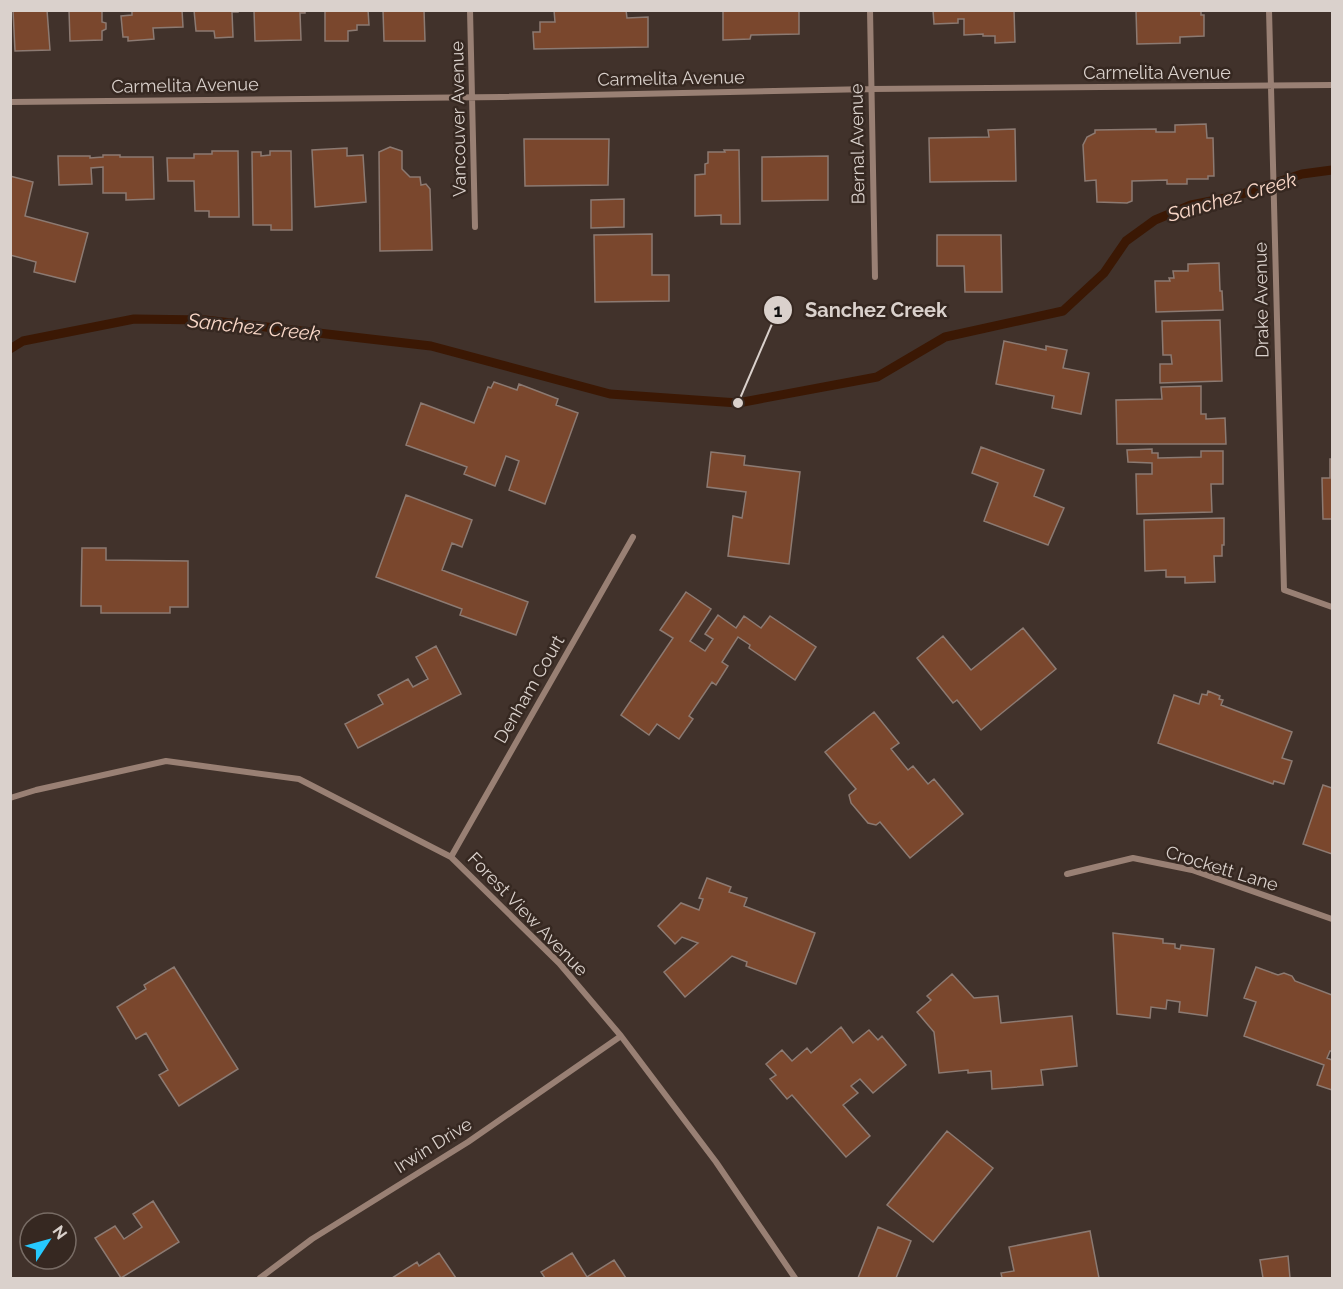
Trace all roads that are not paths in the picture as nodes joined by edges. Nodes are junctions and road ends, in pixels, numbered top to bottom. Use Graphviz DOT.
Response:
graph roads {
  1 [pos="471,10"];
  2 [pos="870,10"];
  3 [pos="1269,10"];
  4 [pos="1332,86"];
  5 [pos="1270,87"];
  6 [pos="871,89"];
  7 [pos="471,97"];
  8 [pos="10,102"];
  9 [pos="476,227"];
  10 [pos="875,277"];
  11 [pos="633,537"];
  12 [pos="1332,607"];
  13 [pos="10,798"];
  14 [pos="451,857"];
  15 [pos="1067,874"];
  16 [pos="1332,920"];
  17 [pos="621,1036"];
  18 [pos="260,1278"];
  19 [pos="795,1278"];
  1 -- 7 [label="street, Vancouver Avenue"];
  2 -- 6 [label="street, Bernal Avenue"];
  3 -- 5 [label="street, Drake Avenue"];
  4 -- 5 [label="street, Carmelita Avenue"];
  5 -- 6 [label="street, Carmelita Avenue"];
  5 -- 12 [label="street, Drake Avenue"];
  6 -- 7 [label="street, Carmelita Avenue"];
  6 -- 10 [label="street, Bernal Avenue"];
  7 -- 8 [label="street, Carmelita Avenue"];
  7 -- 9 [label="street, Vancouver Avenue"];
  11 -- 14 [label="street, Denham Court"];
  13 -- 14 [label="street, Forest View Avenue"];
  14 -- 17 [label="street, Forest View Avenue"];
  15 -- 16 [label="street, Crockett Lane"];
  17 -- 18 [label="street, Irwin Drive"];
  17 -- 19 [label="street, Forest View Avenue"];
}
